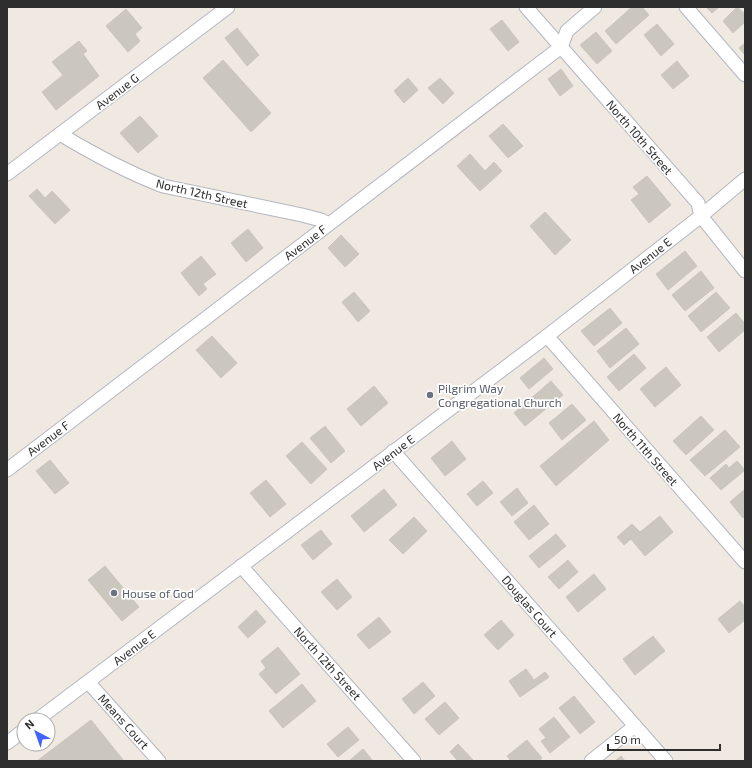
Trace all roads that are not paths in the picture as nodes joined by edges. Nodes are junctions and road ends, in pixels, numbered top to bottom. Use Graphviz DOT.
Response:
graph roads {
  1 [pos="228,7"];
  2 [pos="526,7"];
  3 [pos="595,7"];
  4 [pos="686,7"];
  5 [pos="561,47"];
  6 [pos="745,75"];
  7 [pos="60,134"];
  8 [pos="7,174"];
  9 [pos="745,179"];
  10 [pos="700,216"];
  11 [pos="328,224"];
  12 [pos="745,271"];
  13 [pos="547,336"];
  14 [pos="394,451"];
  15 [pos="7,470"];
  16 [pos="745,562"];
  17 [pos="241,566"];
  18 [pos="88,682"];
  19 [pos="48,712"];
  20 [pos="635,726"];
  21 [pos="16,736"];
  22 [pos="7,742"];
  23 [pos="159,761"];
  24 [pos="414,761"];
  25 [pos="591,761"];
  26 [pos="666,761"];
  1 -- 7 [label="street, Avenue G"];
  2 -- 5 [label="street, North 10th Street"];
  3 -- 5 [label="street, Avenue F"];
  4 -- 6 [label="street"];
  5 -- 10 [label="street, North 10th Street"];
  5 -- 11 [label="street, Avenue F"];
  7 -- 8 [label="street, Avenue G"];
  7 -- 11 [label="street, North 12th Street"];
  9 -- 10 [label="street, Avenue E"];
  10 -- 12 [label="street, North 10th Street"];
  10 -- 13 [label="street, Avenue E"];
  11 -- 15 [label="street, Avenue F"];
  13 -- 14 [label="street, Avenue E"];
  13 -- 16 [label="street, North 11th Street"];
  14 -- 17 [label="street, Avenue E"];
  14 -- 20 [label="street, Douglas Court"];
  17 -- 18 [label="street, Avenue E"];
  17 -- 24 [label="street, North 12th Street"];
  18 -- 19 [label="street, Avenue E"];
  18 -- 23 [label="street, Means Court"];
  20 -- 25 [label="street"];
  20 -- 26 [label="street, Douglas Court"];
  21 -- 22 [label="street"];
}
